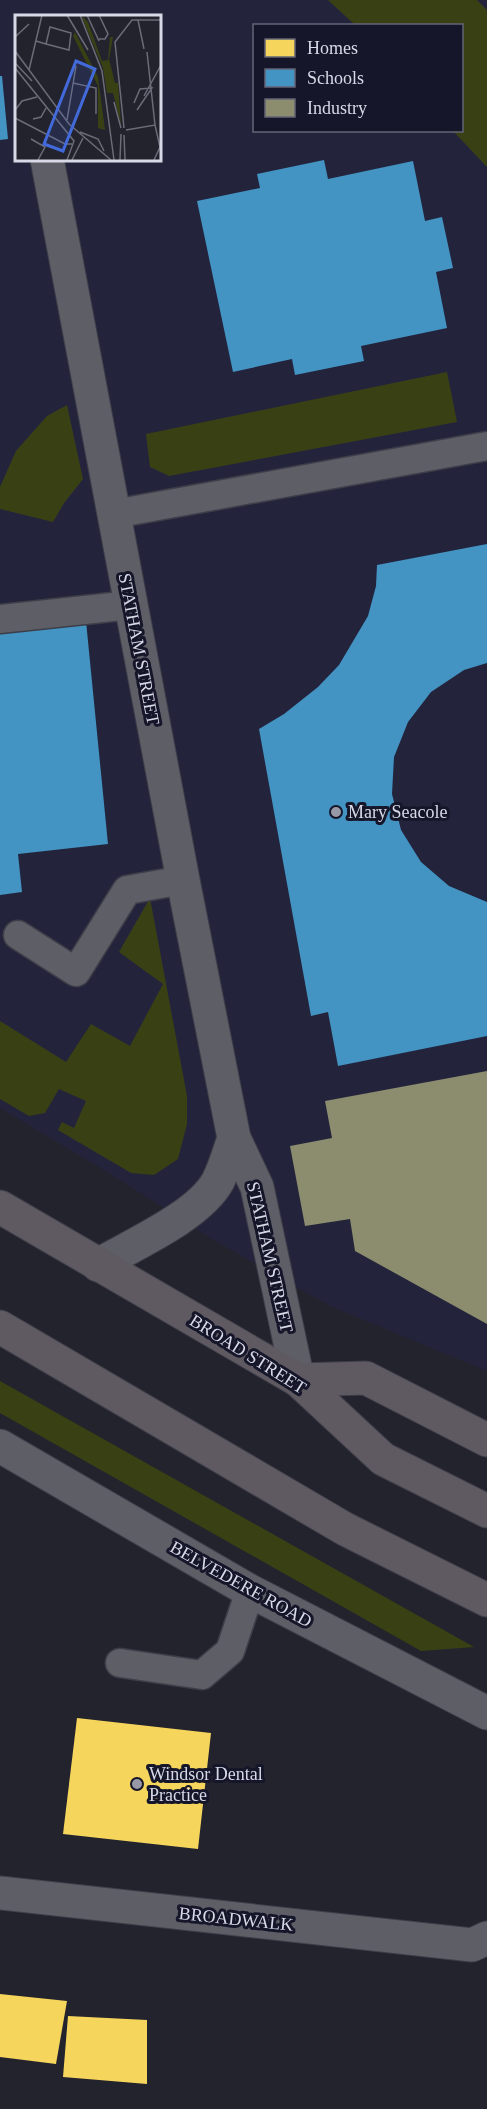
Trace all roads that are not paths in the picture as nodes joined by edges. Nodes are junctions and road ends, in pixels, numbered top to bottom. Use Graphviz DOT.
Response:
graph roads {
  1 [pos="47,160"];
  2 [pos="487,446"];
  3 [pos="114,514"];
  4 [pos="131,605"];
  5 [pos="0,619"];
  6 [pos="183,880"];
  7 [pos="18,935"];
  8 [pos="234,1138"];
  9 [pos="0,1207"];
  10 [pos="98,1265"];
  11 [pos="0,1327"];
  12 [pos="298,1380"];
  13 [pos="487,1440"];
  14 [pos="0,1446"];
  15 [pos="487,1511"];
  16 [pos="250,1591"];
  17 [pos="487,1600"];
  18 [pos="120,1663"];
  19 [pos="487,1713"];
  20 [pos="0,1893"];
  21 [pos="479,1941"];
  1 -- 3 [label="street, STATHAM STREET"];
  2 -- 3 [label="lane"];
  3 -- 4 [label="street, STATHAM STREET"];
  4 -- 5 [label="lane"];
  4 -- 6 [label="street, STATHAM STREET"];
  6 -- 7 [label="lane"];
  6 -- 8 [label="street, STATHAM STREET"];
  8 -- 10 [label="street, STATHAM STREET"];
  8 -- 12 [label="street, STATHAM STREET"];
  9 -- 10 [label="highway, BROAD STREET"];
  10 -- 12 [label="highway, BROAD STREET"];
  11 -- 17 [label="highway"];
  12 -- 13 [label="highway"];
  12 -- 15 [label="highway, BROAD STREET"];
  14 -- 16 [label="street, BELVEDERE ROAD"];
  16 -- 18 [label="lane"];
  16 -- 19 [label="street, BELVEDERE ROAD"];
  20 -- 21 [label="street, BROADWALK"];
}
